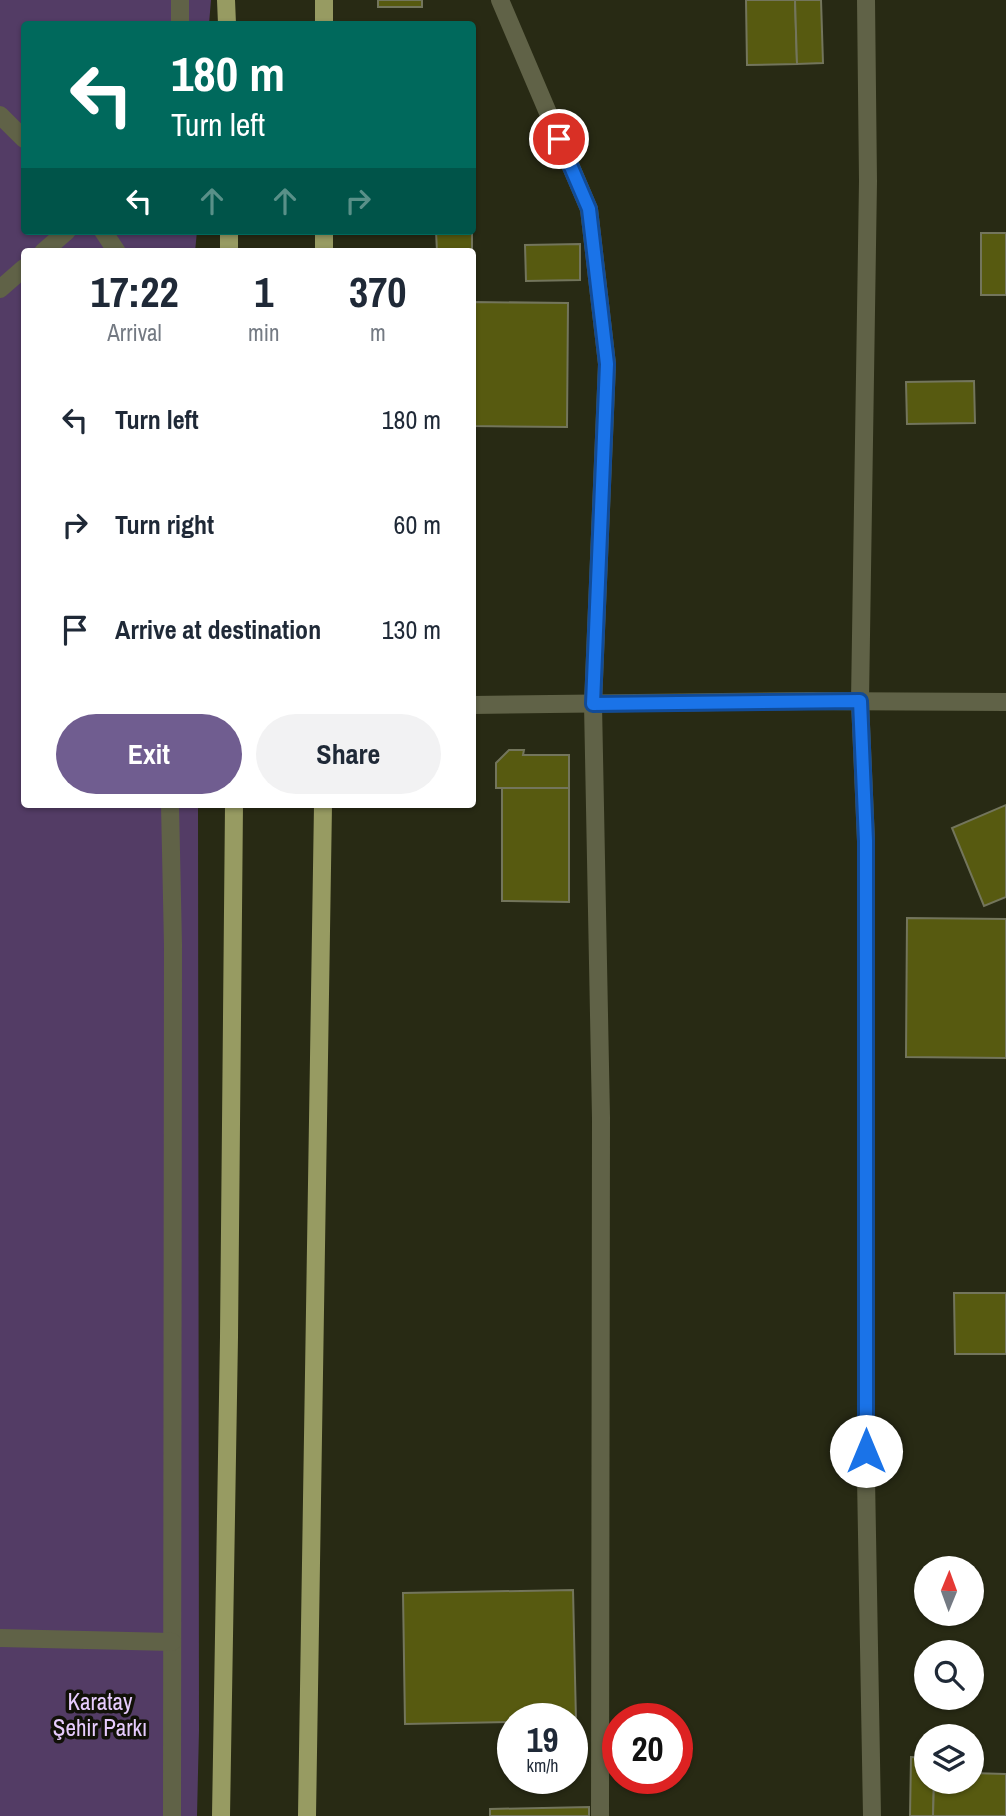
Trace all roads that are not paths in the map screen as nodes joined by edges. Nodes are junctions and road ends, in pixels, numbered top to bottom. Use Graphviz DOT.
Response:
graph roads {
  1 [pos="180,0"];
  2 [pos="226,0"];
  3 [pos="324,0"];
  4 [pos="500,0"];
  5 [pos="866,0"];
  6 [pos="180,21"];
  7 [pos="226,21"];
  8 [pos="324,21"];
  9 [pos="0,115"];
  10 [pos="21,136"];
  11 [pos="62,235"];
  12 [pos="48,248"];
  13 [pos="21,271"];
  14 [pos="0,289"];
  15 [pos="860,701"];
  16 [pos="1006,702"];
  17 [pos="593,704"];
  18 [pos="476,705"];
  19 [pos="170,808"];
  20 [pos="234,808"];
  21 [pos="323,808"];
  22 [pos="0,1638"];
  23 [pos="172,1642"];
  24 [pos="172,1816"];
  25 [pos="221,1816"];
  26 [pos="307,1816"];
  27 [pos="600,1816"];
  28 [pos="872,1816"];
  1 -- 6 [label="lane"];
  2 -- 7 [label="main road"];
  3 -- 8 [label="main road"];
  4 -- 17 [label="lane"];
  5 -- 15 [label="lane"];
  9 -- 10 [label="lane"];
  11 -- 12 [label="lane"];
  13 -- 14 [label="lane"];
  15 -- 16 [label="lane"];
  15 -- 17 [label="lane"];
  15 -- 28 [label="lane"];
  17 -- 18 [label="lane"];
  17 -- 27 [label="lane"];
  19 -- 23 [label="lane"];
  20 -- 25 [label="main road"];
  21 -- 26 [label="main road"];
  22 -- 23 [label="lane"];
  23 -- 24 [label="lane"];
}
